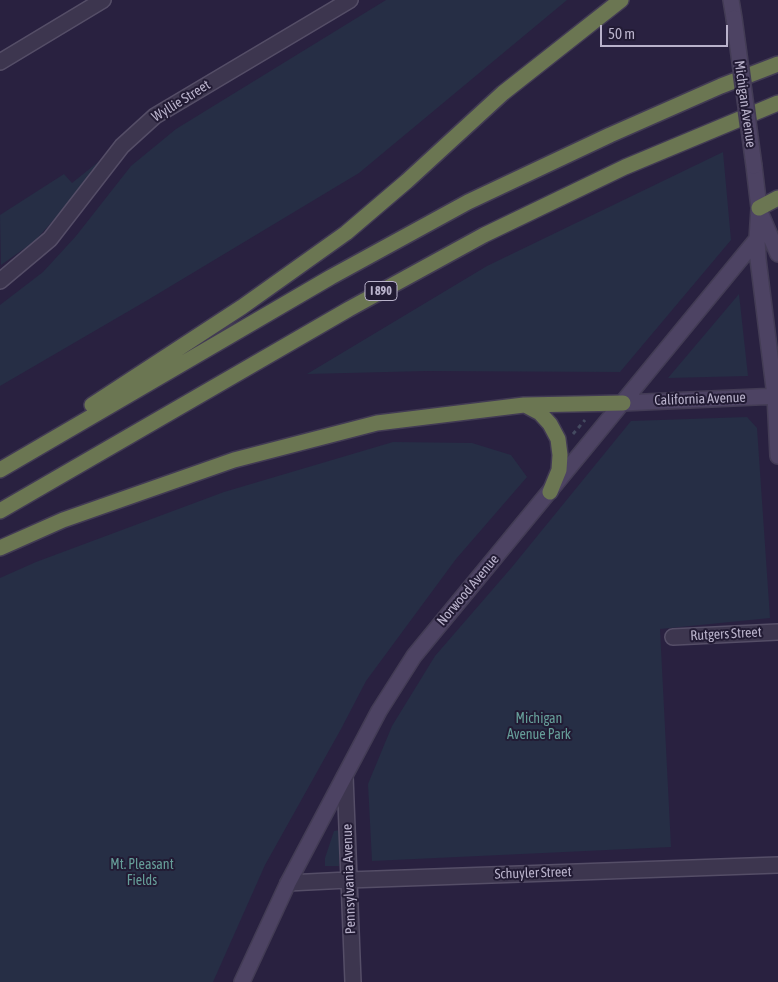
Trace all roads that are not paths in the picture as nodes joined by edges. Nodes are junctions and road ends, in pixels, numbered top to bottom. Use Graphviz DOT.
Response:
graph roads {
  1 [pos="103,0"];
  2 [pos="350,0"];
  3 [pos="622,0"];
  4 [pos="731,0"];
  5 [pos="0,62"];
  6 [pos="778,64"];
  7 [pos="778,103"];
  8 [pos="778,198"];
  9 [pos="759,208"];
  10 [pos="757,239"];
  11 [pos="778,254"];
  12 [pos="0,281"];
  13 [pos="776,396"];
  14 [pos="623,403"];
  15 [pos="524,405"];
  16 [pos="778,456"];
  17 [pos="0,466"];
  18 [pos="0,470"];
  19 [pos="550,492"];
  20 [pos="0,512"];
  21 [pos="0,548"];
  22 [pos="778,632"];
  23 [pos="674,637"];
  24 [pos="345,776"];
  25 [pos="778,865"];
  26 [pos="348,880"];
  27 [pos="288,883"];
  28 [pos="242,982"];
  29 [pos="353,982"];
  1 -- 5 [label="street"];
  2 -- 12 [label="street, Wyllie Street"];
  3 -- 17 [label="highway"];
  4 -- 9 [label="street, Michigan Avenue, bridge"];
  6 -- 18 [label="highway, I 890"];
  7 -- 20 [label="highway, I 890"];
  8 -- 9 [label="highway"];
  9 -- 10 [label="street, Michigan Avenue"];
  9 -- 11 [label="street, Michigan Avenue"];
  10 -- 13 [label="street, Michigan Avenue"];
  10 -- 14 [label="street, Norwood Avenue"];
  13 -- 14 [label="street, California Avenue"];
  13 -- 16 [label="street, Michigan Avenue"];
  14 -- 15 [label="highway"];
  14 -- 19 [label="street, Norwood Avenue"];
  15 -- 19 [label="highway"];
  15 -- 21 [label="highway"];
  19 -- 24 [label="street, Norwood Avenue"];
  22 -- 23 [label="street, Rutgers Street"];
  24 -- 26 [label="street, Pennsylvania Avenue"];
  24 -- 27 [label="street, Norwood Avenue"];
  25 -- 26 [label="street, Schuyler Street"];
  26 -- 27 [label="street, Schuyler Street"];
  26 -- 29 [label="street, Pennsylvania Avenue"];
  27 -- 28 [label="street, Norwood Avenue"];
}
